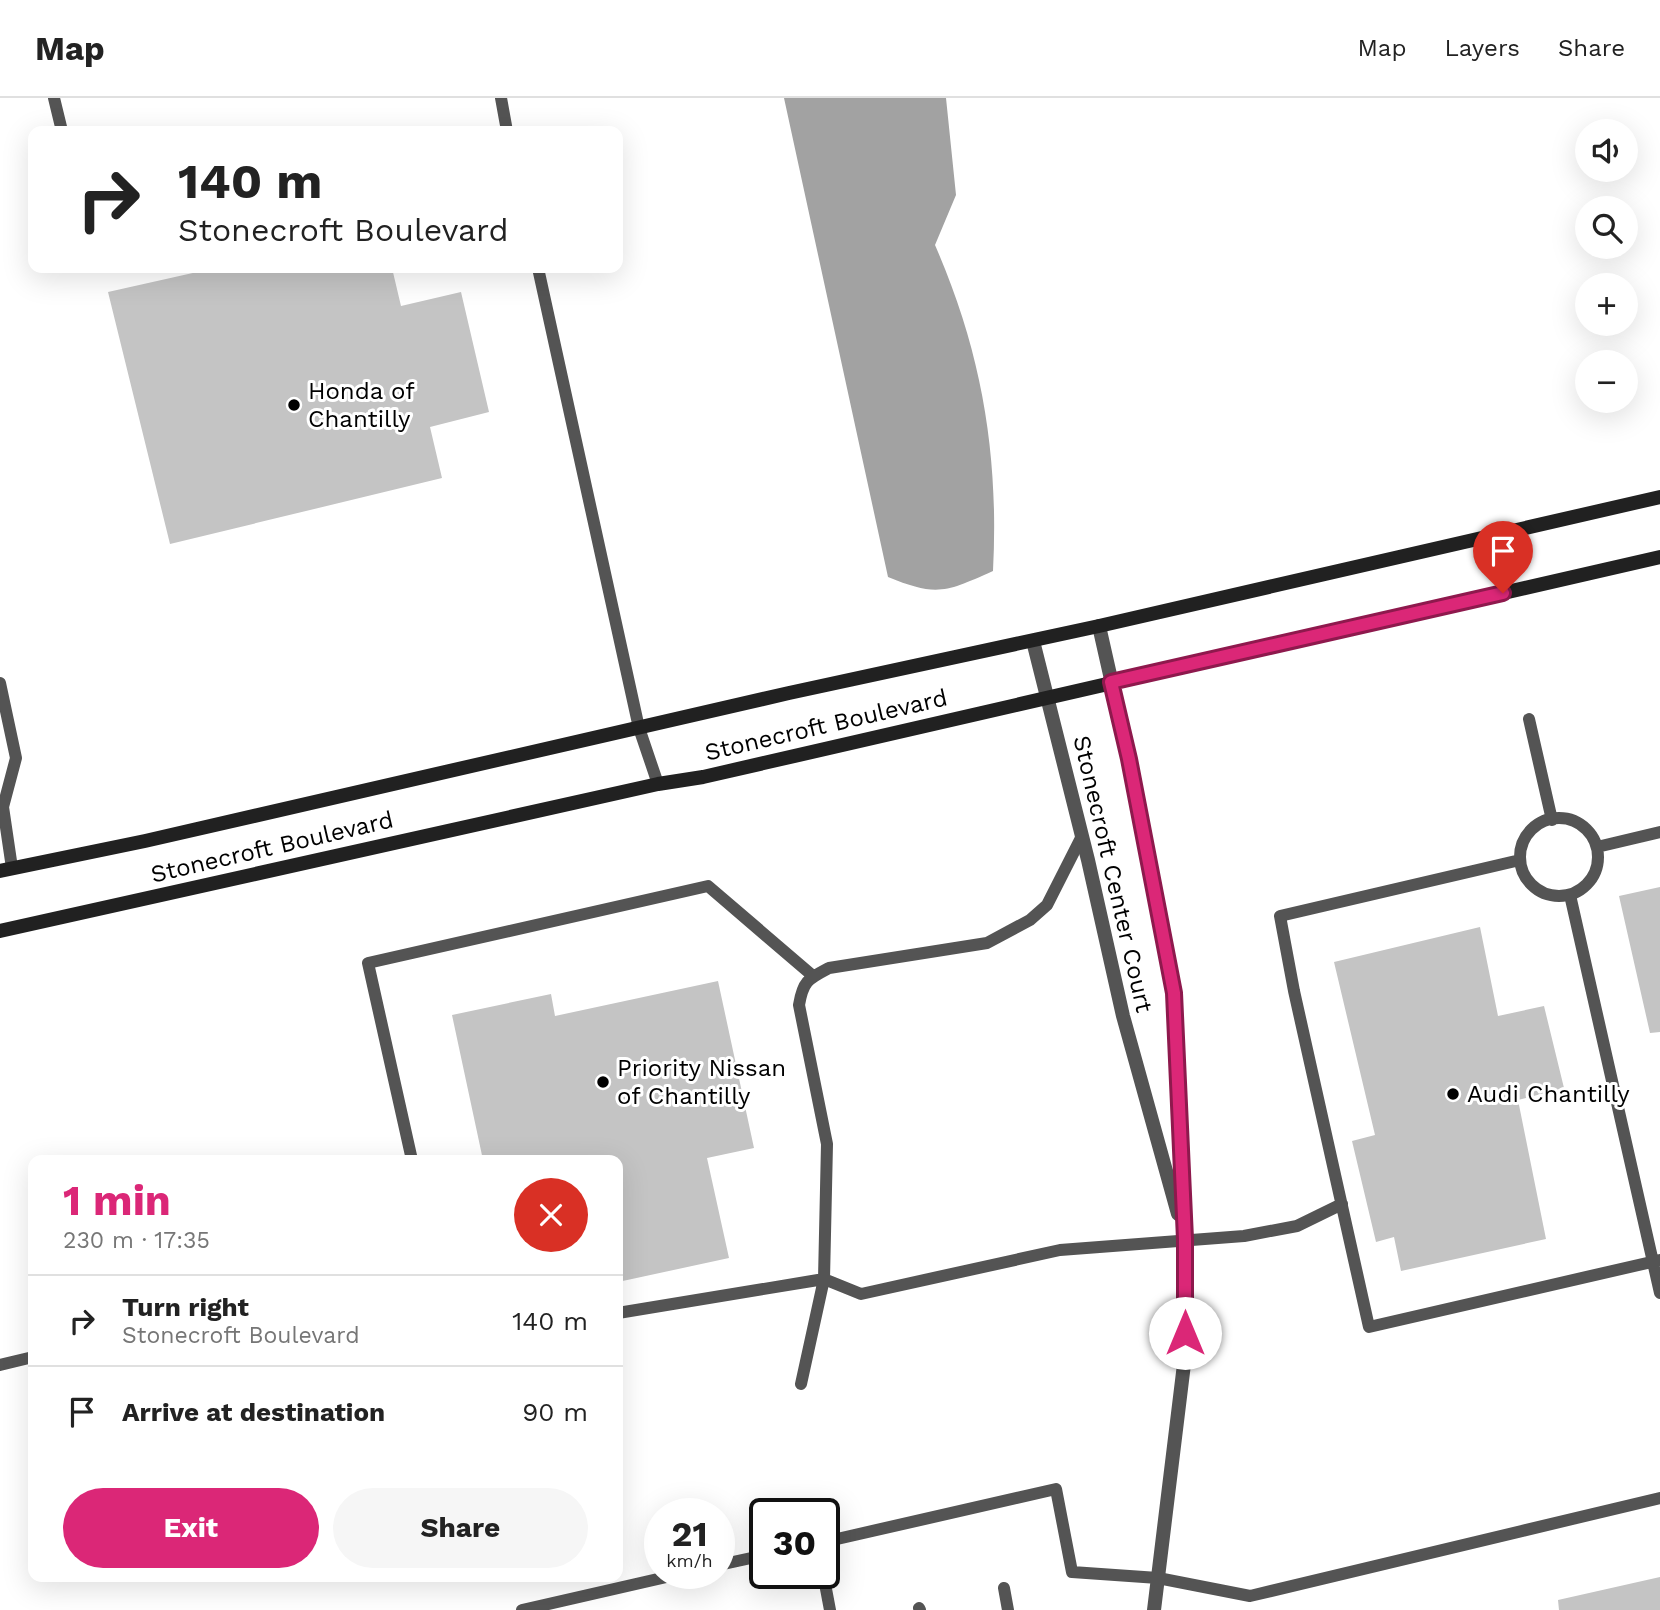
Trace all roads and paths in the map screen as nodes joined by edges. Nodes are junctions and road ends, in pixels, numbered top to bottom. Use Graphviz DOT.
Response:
graph roads {
  1 [pos="54,98"];
  2 [pos="501,98"];
  3 [pos="61,126"];
  4 [pos="507,126"];
  5 [pos="539,273"];
  6 [pos="1660,497"];
  7 [pos="1660,557"];
  8 [pos="1099,626"];
  9 [pos="1033,640"];
  10 [pos="0,682"];
  11 [pos="1111,682"];
  12 [pos="1048,697"];
  13 [pos="1529,719"];
  14 [pos="639,728"];
  15 [pos="658,784"];
  16 [pos="1552,820"];
  17 [pos="1660,832"];
  18 [pos="1082,836"];
  19 [pos="1597,847"];
  20 [pos="1520,860"];
  21 [pos="6,869"];
  22 [pos="1570,895"];
  23 [pos="0,931"];
  24 [pos="813,976"];
  25 [pos="411,1155"];
  26 [pos="1342,1204"];
  27 [pos="1185,1239"];
  28 [pos="1656,1261"];
  29 [pos="824,1279"];
  30 [pos="1660,1293"];
  31 [pos="623,1312"];
  32 [pos="28,1358"];
  33 [pos="0,1365"];
  34 [pos="801,1384"];
  35 [pos="1660,1498"];
  36 [pos="840,1538"];
  37 [pos="1158,1578"];
  38 [pos="644,1582"];
  39 [pos="1004,1588"];
  40 [pos="825,1589"];
  41 [pos="522,1610"];
  42 [pos="830,1610"];
  43 [pos="1008,1610"];
  44 [pos="1154,1610"];
  1 -- 3 [label="lane"];
  2 -- 4 [label="lane"];
  5 -- 14 [label="lane"];
  6 -- 8 [label="main road, Stonecroft Boulevard"];
  7 -- 11 [label="main road, Stonecroft Boulevard"];
  8 -- 9 [label="main road, Stonecroft Boulevard"];
  8 -- 11 [label="street, Stonecroft Center Court"];
  9 -- 12 [label="street, Stonecroft Center Court"];
  9 -- 14 [label="main road, Stonecroft Boulevard"];
  10 -- 21 [label="lane"];
  11 -- 12 [label="main road, Stonecroft Boulevard"];
  11 -- 27 [label="street, Stonecroft Center Court"];
  12 -- 15 [label="main road, Stonecroft Boulevard"];
  12 -- 18 [label="street, Stonecroft Center Court"];
  13 -- 16 [label="lane"];
  14 -- 15 [label="lane"];
  14 -- 21 [label="main road, Stonecroft Boulevard"];
  15 -- 23 [label="main road, Stonecroft Boulevard"];
  16 -- 19 [label="lane"];
  16 -- 20 [label="lane"];
  17 -- 19 [label="lane"];
  18 -- 24 [label="lane"];
  18 -- 27 [label="street, Stonecroft Center Court"];
  19 -- 22 [label="lane"];
  20 -- 22 [label="lane"];
  20 -- 26 [label="lane"];
  22 -- 28 [label="lane"];
  24 -- 25 [label="lane"];
  24 -- 29 [label="lane"];
  26 -- 27 [label="lane"];
  26 -- 28 [label="lane"];
  27 -- 29 [label="lane"];
  27 -- 37 [label="street, Stonecroft Center Court"];
  28 -- 30 [label="lane"];
  29 -- 31 [label="lane"];
  29 -- 34 [label="lane"];
  32 -- 33 [label="lane"];
  35 -- 37 [label="lane"];
  36 -- 37 [label="lane"];
  37 -- 44 [label="street, Stonecroft Center Court"];
  38 -- 41 [label="lane"];
  39 -- 43 [label="lane"];
  40 -- 42 [label="lane"];
}
